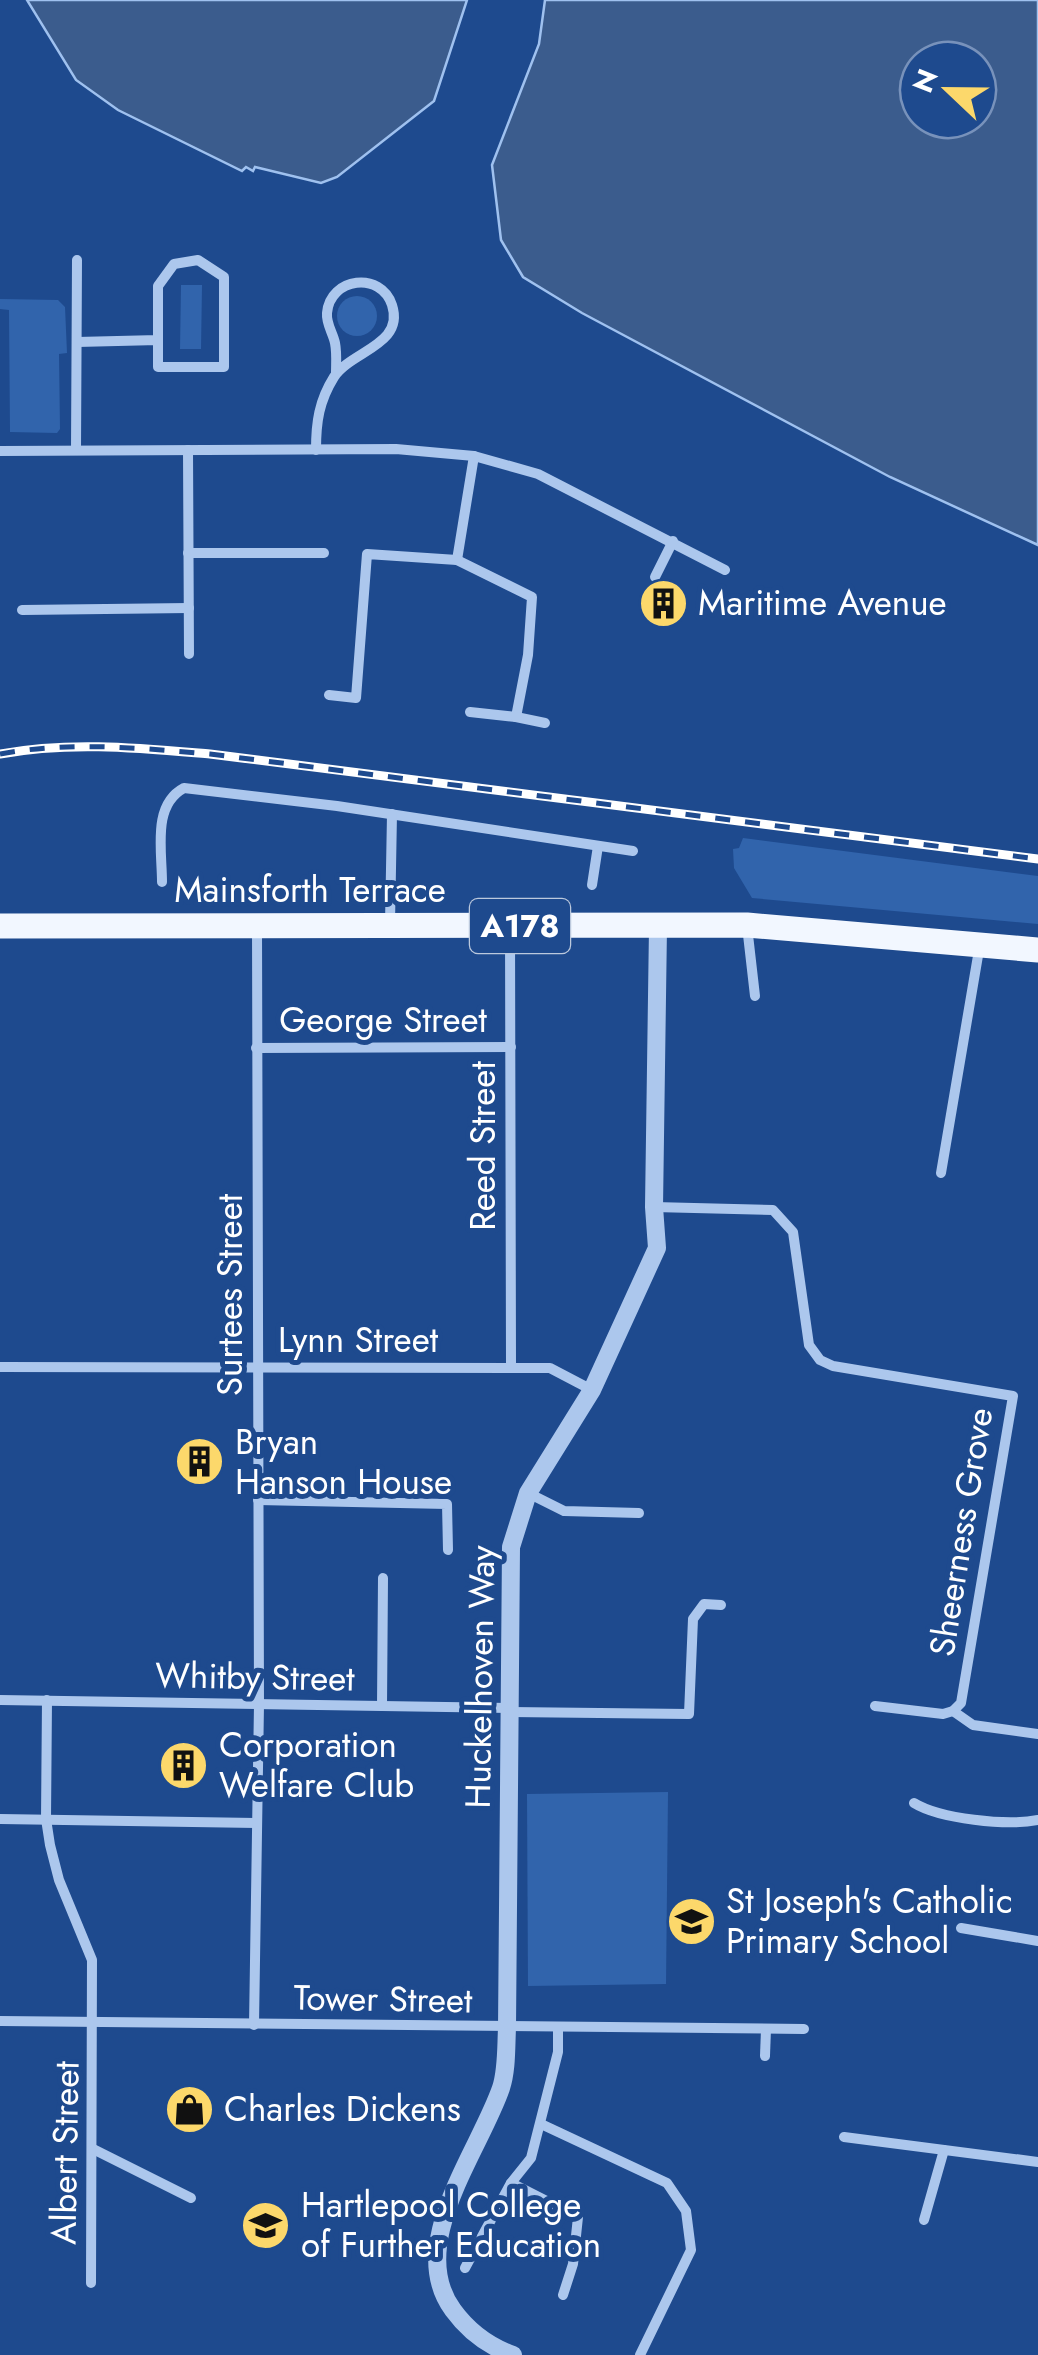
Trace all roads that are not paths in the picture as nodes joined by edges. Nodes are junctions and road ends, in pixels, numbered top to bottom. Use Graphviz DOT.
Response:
graph roads {
  1 [pos="77,260"];
  2 [pos="158,340"];
  3 [pos="77,342"];
  4 [pos="336,374"];
  5 [pos="76,449"];
  6 [pos="188,450"];
  7 [pos="316,450"];
  8 [pos="0,451"];
  9 [pos="474,456"];
  10 [pos="673,541"];
  11 [pos="188,553"];
  12 [pos="324,553"];
  13 [pos="456,560"];
  14 [pos="724,570"];
  15 [pos="656,576"];
  16 [pos="189,608"];
  17 [pos="22,610"];
  18 [pos="189,654"];
  19 [pos="329,695"];
  20 [pos="470,712"];
  21 [pos="516,717"];
  22 [pos="545,723"];
  23 [pos="392,814"];
  24 [pos="598,846"];
  25 [pos="633,852"];
  26 [pos="162,882"];
  27 [pos="592,885"];
  28 [pos="258,925"];
  29 [pos="747,925"];
  30 [pos="0,926"];
  31 [pos="390,926"];
  32 [pos="510,926"];
  33 [pos="658,927"];
  34 [pos="980,943"];
  35 [pos="1038,950"];
  36 [pos="755,996"];
  37 [pos="511,1047"];
  38 [pos="256,1048"];
  39 [pos="941,1173"];
  40 [pos="654,1207"];
  41 [pos="511,1366"];
  42 [pos="0,1367"];
  43 [pos="258,1368"];
  44 [pos="592,1390"];
  45 [pos="528,1494"];
  46 [pos="258,1500"];
  47 [pos="639,1513"];
  48 [pos="448,1550"];
  49 [pos="383,1578"];
  50 [pos="721,1604"];
  51 [pos="0,1700"];
  52 [pos="46,1700"];
  53 [pos="259,1704"];
  54 [pos="382,1706"];
  55 [pos="876,1706"];
  56 [pos="510,1710"];
  57 [pos="953,1711"];
  58 [pos="1038,1734"];
  59 [pos="914,1803"];
  60 [pos="0,1819"];
  61 [pos="46,1820"];
  62 [pos="1038,1820"];
  63 [pos="257,1823"];
  64 [pos="961,1928"];
  65 [pos="1038,1942"];
  66 [pos="0,2021"];
  67 [pos="94,2023"];
  68 [pos="254,2025"];
  69 [pos="508,2028"];
  70 [pos="558,2028"];
  71 [pos="804,2029"];
  72 [pos="766,2030"];
  73 [pos="765,2056"];
  74 [pos="541,2124"];
  75 [pos="844,2137"];
  76 [pos="93,2150"];
  77 [pos="944,2150"];
  78 [pos="1038,2162"];
  79 [pos="511,2182"];
  80 [pos="191,2198"];
  81 [pos="924,2220"];
  82 [pos="460,2233"];
  83 [pos="478,2245"];
  84 [pos="465,2268"];
  85 [pos="91,2283"];
  86 [pos="563,2295"];
  87 [pos="513,2355"];
  88 [pos="640,2355"];
  1 -- 3 [label="street"];
  2 -- 2 [label="street"];
  2 -- 3 [label="street"];
  3 -- 5 [label="street"];
  4 -- 4 [label="street"];
  4 -- 7 [label="street"];
  5 -- 6 [label="street"];
  5 -- 8 [label="street"];
  6 -- 7 [label="street"];
  6 -- 11 [label="street"];
  7 -- 9 [label="street"];
  9 -- 10 [label="street"];
  9 -- 13 [label="street"];
  10 -- 14 [label="street"];
  10 -- 15 [label="street"];
  11 -- 12 [label="street"];
  11 -- 16 [label="street"];
  13 -- 19 [label="street"];
  13 -- 21 [label="street"];
  16 -- 17 [label="street"];
  16 -- 18 [label="street"];
  20 -- 21 [label="street"];
  21 -- 22 [label="street"];
  23 -- 24 [label="street"];
  23 -- 26 [label="street"];
  23 -- 31 [label="street"];
  24 -- 25 [label="street"];
  24 -- 27 [label="street"];
  28 -- 30 [label="main road, Mainsforth Terrace / A178"];
  28 -- 31 [label="main road, Mainsforth Terrace / A178"];
  28 -- 38 [label="street, Surtees Street"];
  29 -- 33 [label="main road, Mainsforth Terrace / A178"];
  29 -- 34 [label="main road, Mainsforth Terrace / A178"];
  29 -- 36 [label="street"];
  31 -- 32 [label="main road, Mainsforth Terrace / A178"];
  32 -- 33 [label="main road, Mainsforth Terrace / A178"];
  32 -- 37 [label="street, Reed Street"];
  33 -- 40 [label="street, Huckelhoven Way"];
  34 -- 35 [label="main road, Mainsforth Terrace / A178"];
  34 -- 39 [label="street"];
  37 -- 38 [label="street, George Street"];
  37 -- 41 [label="street, Reed Street"];
  38 -- 43 [label="street, Surtees Street"];
  40 -- 44 [label="street, Huckelhoven Way"];
  40 -- 57 [label="street, Sheerness Grove"];
  41 -- 43 [label="street, Lynn Street"];
  41 -- 44 [label="street, Lynn Street"];
  42 -- 43 [label="street, Lynn Street"];
  43 -- 46 [label="street, Surtees Street"];
  44 -- 45 [label="street, Huckelhoven Way"];
  45 -- 47 [label="street"];
  45 -- 56 [label="street, Huckelhoven Way"];
  46 -- 48 [label="street"];
  46 -- 53 [label="street, Surtees Street"];
  49 -- 54 [label="street"];
  50 -- 56 [label="street, Whitby Street"];
  51 -- 52 [label="street, Whitby Street"];
  52 -- 53 [label="street, Whitby Street"];
  52 -- 61 [label="street, Albert Street"];
  53 -- 54 [label="street, Whitby Street"];
  53 -- 63 [label="street, Surtees Street"];
  54 -- 56 [label="street, Whitby Street"];
  55 -- 57 [label="street"];
  56 -- 69 [label="street, Huckelhoven Way"];
  57 -- 58 [label="street"];
  59 -- 62 [label="street"];
  60 -- 61 [label="street"];
  61 -- 63 [label="street"];
  61 -- 67 [label="street, Albert Street"];
  63 -- 68 [label="street, Surtees Street"];
  64 -- 65 [label="street"];
  66 -- 67 [label="street, Tower Street"];
  67 -- 68 [label="street, Tower Street"];
  67 -- 76 [label="street, Albert Street"];
  68 -- 69 [label="street, Tower Street"];
  69 -- 70 [label="street, Tower Street"];
  69 -- 87 [label="street, Huckelhoven Way"];
  70 -- 72 [label="street, Tower Street"];
  70 -- 74 [label="street"];
  71 -- 72 [label="street, Tower Street"];
  72 -- 73 [label="street"];
  74 -- 79 [label="street"];
  74 -- 88 [label="street"];
  75 -- 77 [label="street"];
  76 -- 80 [label="street"];
  76 -- 85 [label="street, Albert Street"];
  77 -- 78 [label="street"];
  77 -- 81 [label="street"];
  79 -- 83 [label="street"];
  79 -- 86 [label="street"];
  82 -- 83 [label="street"];
  83 -- 84 [label="street"];
}
